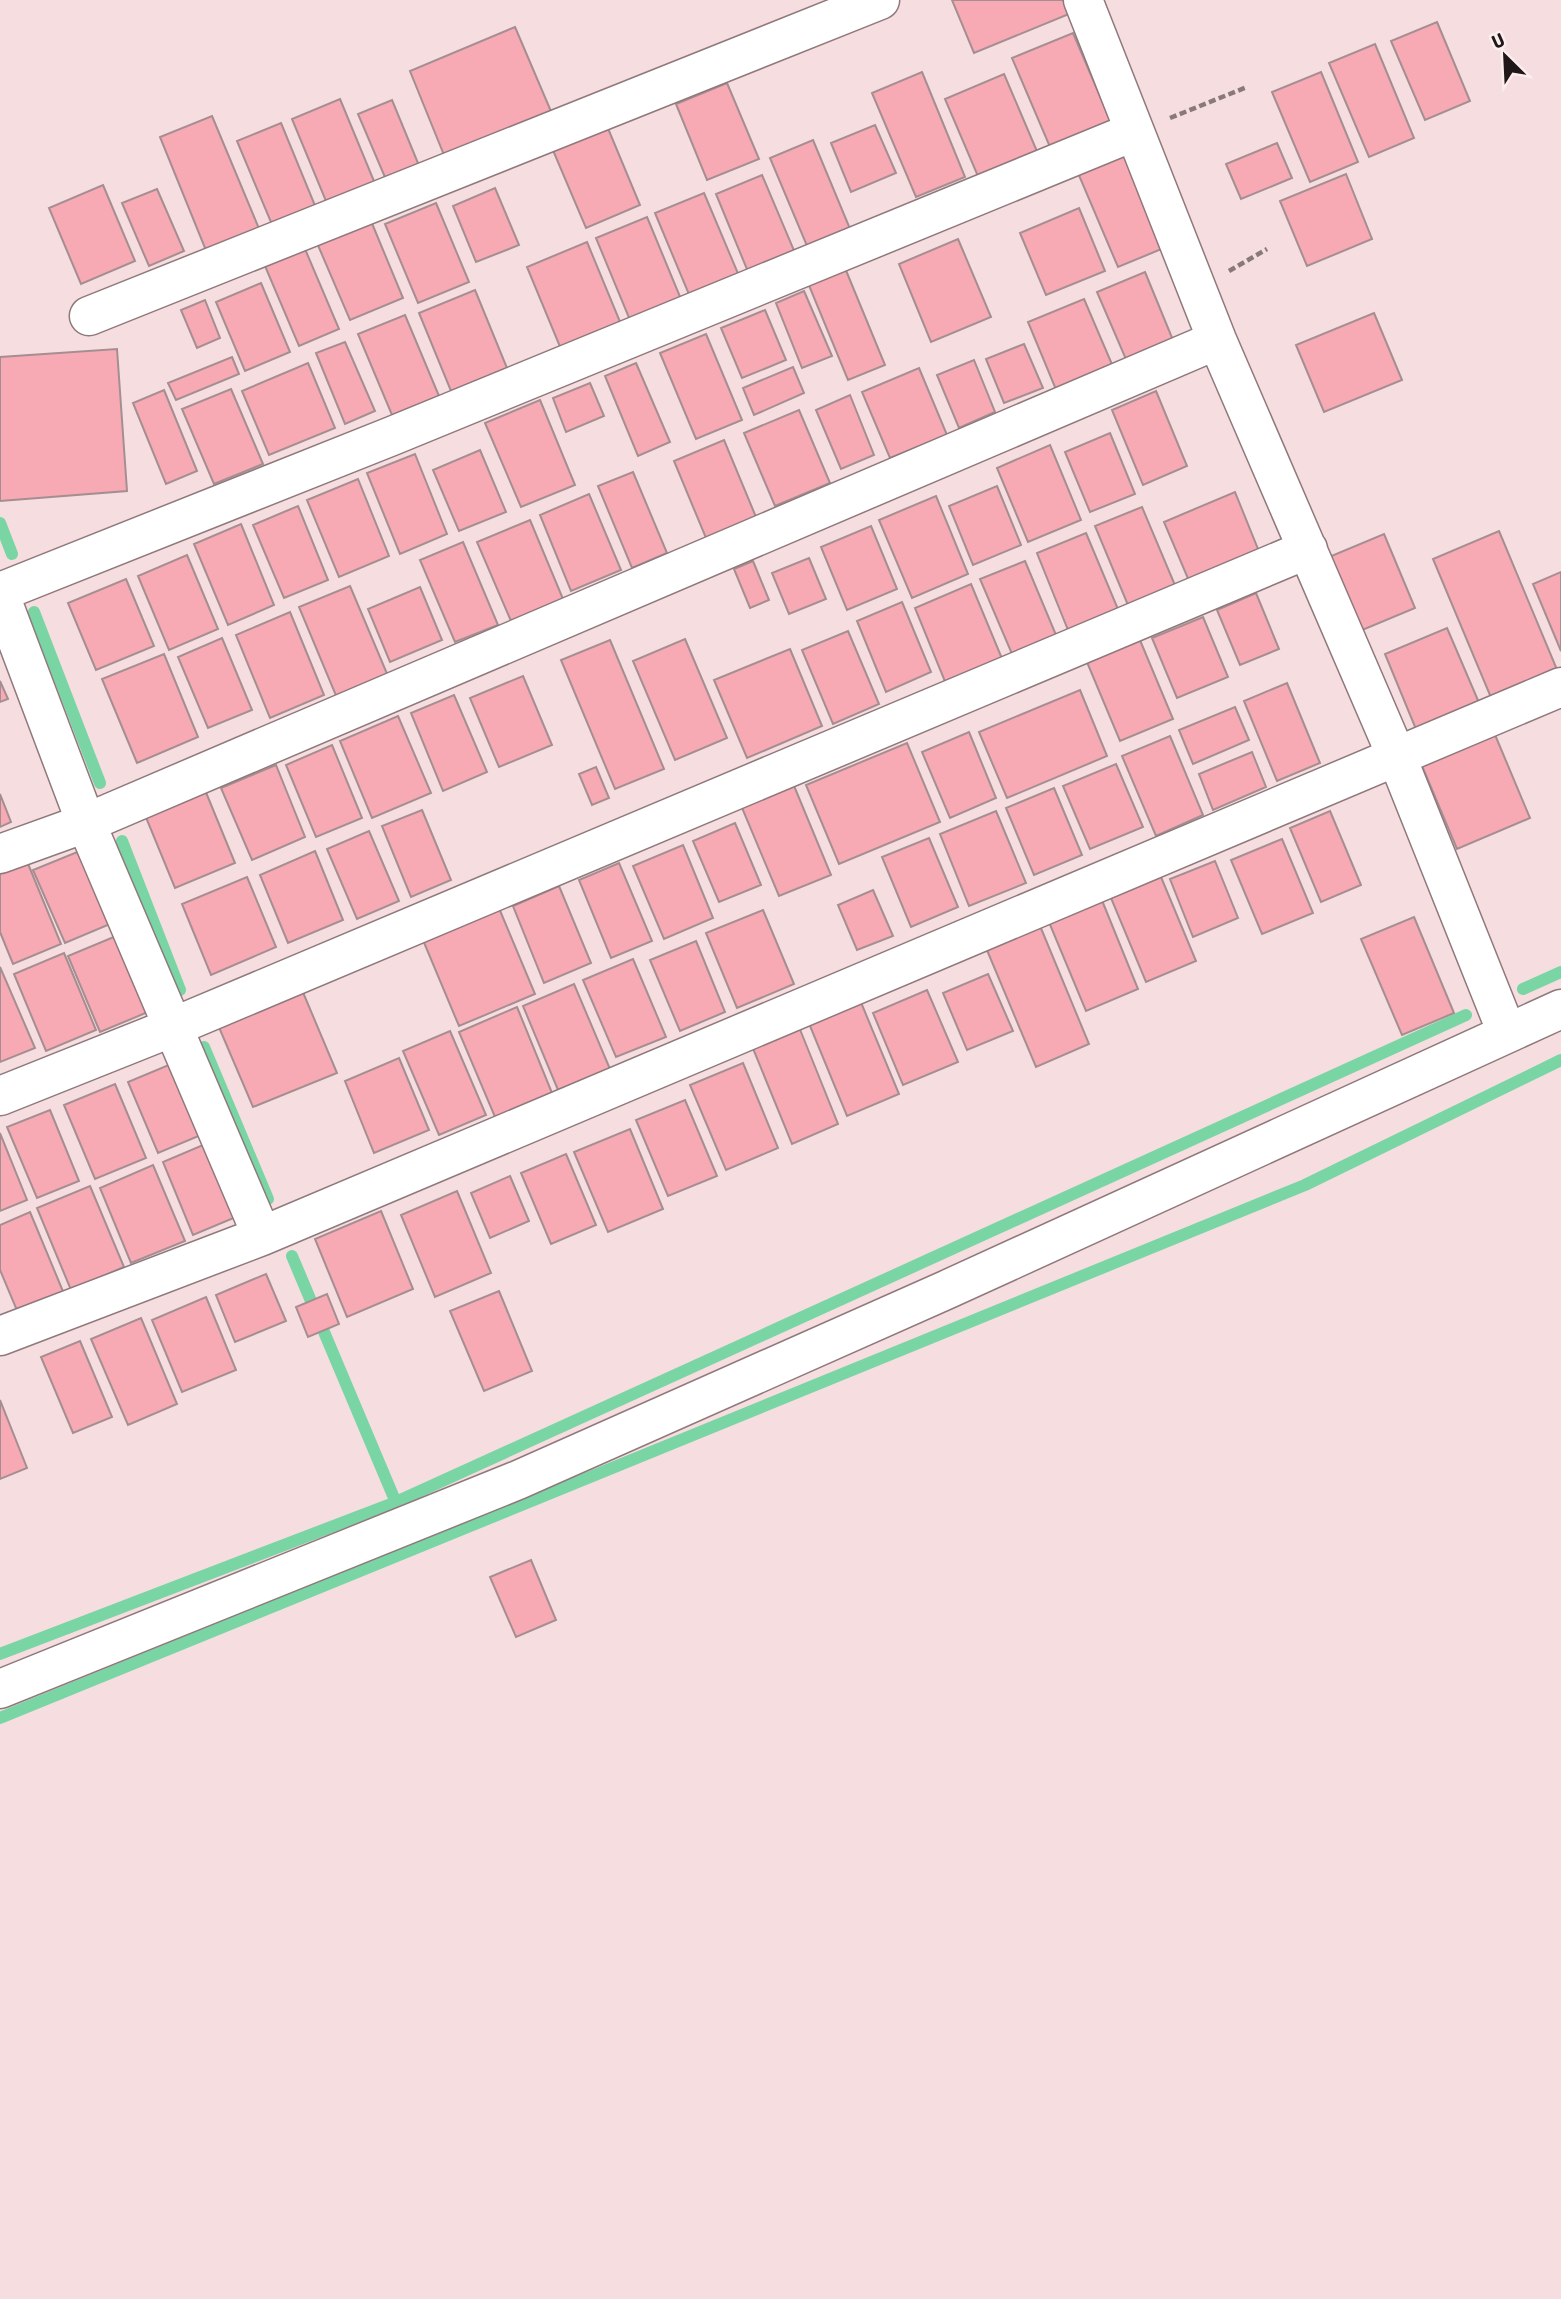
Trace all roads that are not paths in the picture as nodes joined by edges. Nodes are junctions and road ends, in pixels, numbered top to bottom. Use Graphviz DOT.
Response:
graph roads {
  1 [pos="880,0"];
  2 [pos="1083,0"];
  3 [pos="1133,132"];
  4 [pos="89,316"];
  5 [pos="1217,340"];
  6 [pos="1308,549"];
  7 [pos="0,594"];
  8 [pos="1561,687"];
  9 [pos="1396,755"];
  10 [pos="86,822"];
  11 [pos="0,855"];
  12 [pos="1561,1009"];
  13 [pos="173,1027"];
  14 [pos="1507,1033"];
  15 [pos="0,1096"];
  16 [pos="262,1236"];
  17 [pos="0,1336"];
  18 [pos="0,1689"];
  1 -- 4 [label="street"];
  2 -- 3 [label="street"];
  3 -- 5 [label="street"];
  3 -- 7 [label="street"];
  5 -- 6 [label="street"];
  5 -- 10 [label="street"];
  6 -- 9 [label="street"];
  6 -- 13 [label="street"];
  7 -- 10 [label="street"];
  8 -- 9 [label="street"];
  9 -- 14 [label="street"];
  9 -- 16 [label="street"];
  10 -- 11 [label="street"];
  10 -- 13 [label="street"];
  12 -- 14 [label="street"];
  13 -- 15 [label="street"];
  13 -- 16 [label="street"];
  14 -- 18 [label="street"];
  16 -- 17 [label="street"];
}
